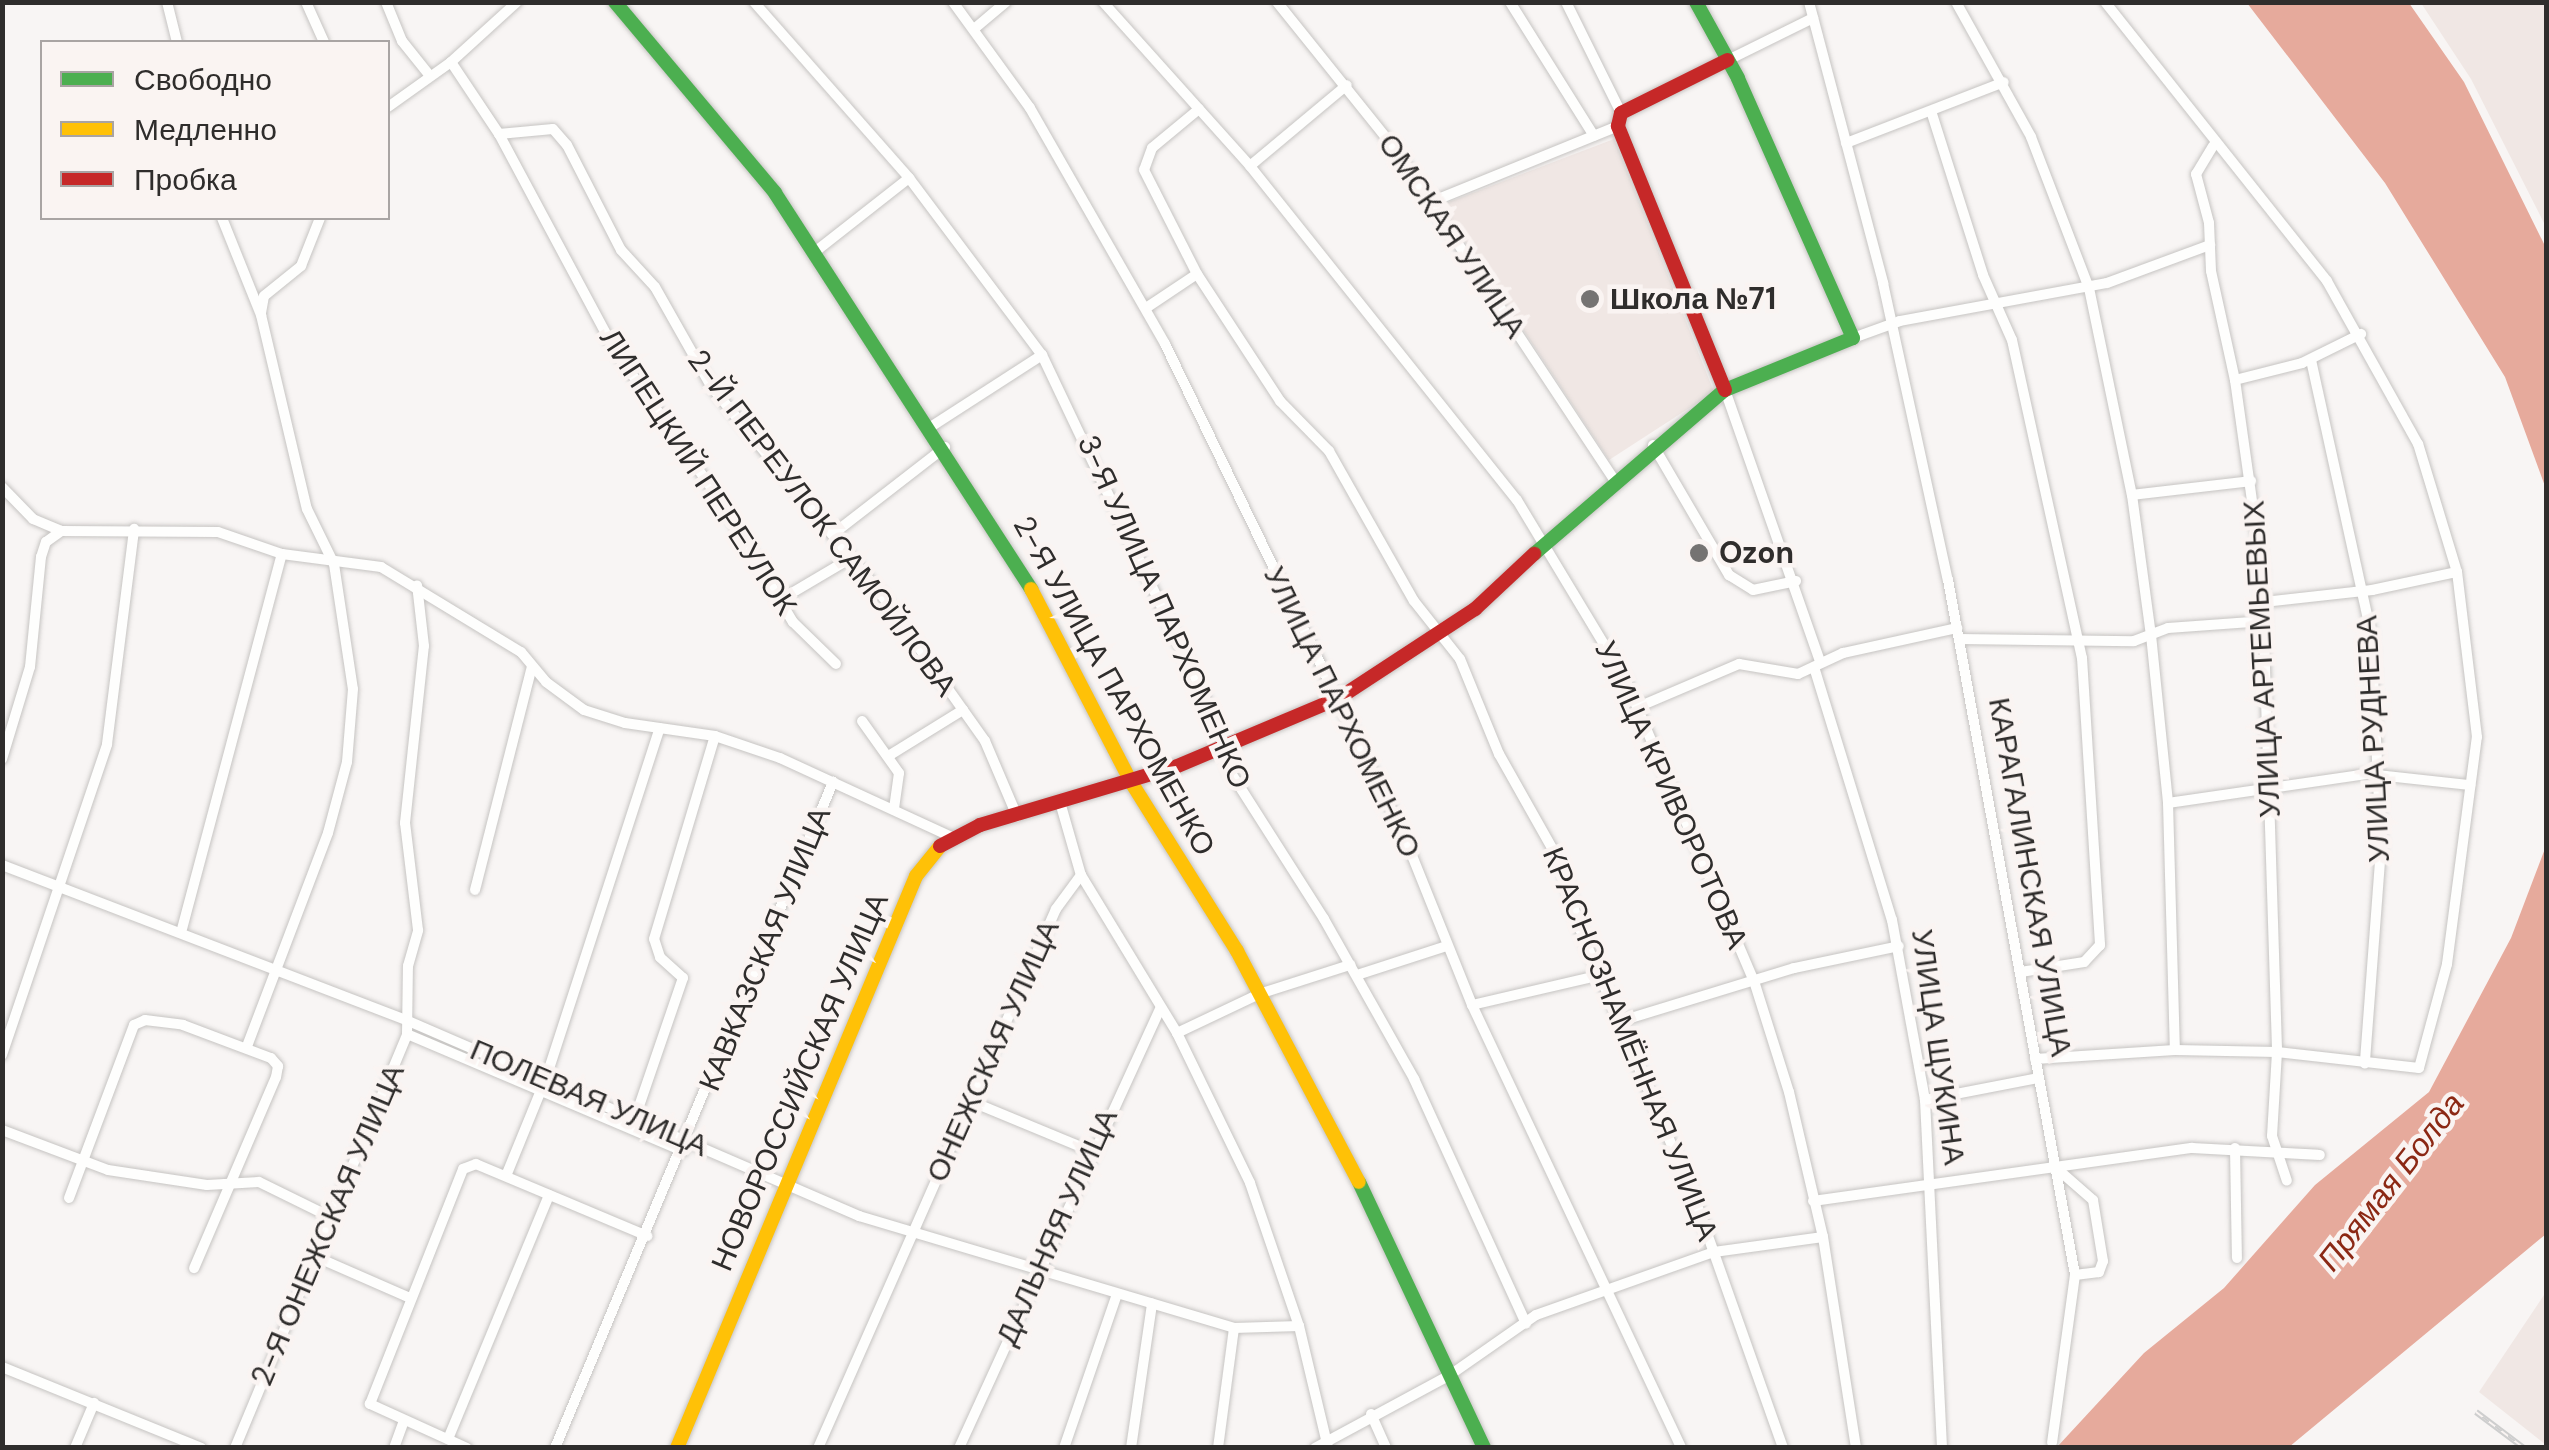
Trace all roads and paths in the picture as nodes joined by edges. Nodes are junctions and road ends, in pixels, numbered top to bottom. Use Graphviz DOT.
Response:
graph roads {
  1 [pos="167,2"];
  2 [pos="306,2"];
  3 [pos="386,2"];
  4 [pos="517,2"];
  5 [pos="614,2"];
  6 [pos="754,2"];
  7 [pos="953,2"];
  8 [pos="1006,2"];
  9 [pos="1102,2"];
  10 [pos="1277,2"];
  11 [pos="1510,2"];
  12 [pos="1566,2"];
  13 [pos="1696,2"];
  14 [pos="1809,2"];
  15 [pos="1956,2"];
  16 [pos="2104,2"];
  17 [pos="1813,18"];
  18 [pos="974,29"];
  19 [pos="176,40"];
  20 [pos="323,40"];
  21 [pos="1728,60"];
  22 [pos="452,62"];
  23 [pos="430,76"];
  24 [pos="2004,82"];
  25 [pos="1347,85"];
  26 [pos="390,106"];
  27 [pos="1199,109"];
  28 [pos="1932,114"];
  29 [pos="1620,120"];
  30 [pos="500,134"];
  31 [pos="1594,136"];
  32 [pos="1846,143"];
  33 [pos="2213,146"];
  34 [pos="1250,166"];
  35 [pos="909,178"];
  36 [pos="1431,202"];
  37 [pos="223,220"];
  38 [pos="319,220"];
  39 [pos="2210,245"];
  40 [pos="816,252"];
  41 [pos="1197,274"];
  42 [pos="2089,288"];
  43 [pos="1995,304"];
  44 [pos="1146,308"];
  45 [pos="261,315"];
  46 [pos="1889,326"];
  47 [pos="2361,334"];
  48 [pos="1853,338"];
  49 [pos="1042,355"];
  50 [pos="2311,360"];
  51 [pos="2235,380"];
  52 [pos="1725,390"];
  53 [pos="932,426"];
  54 [pos="1653,445"];
  55 [pos="945,446"];
  56 [pos="1614,479"];
  57 [pos="2251,480"];
  58 [pos="2,487"];
  59 [pos="2132,495"];
  60 [pos="134,529"];
  61 [pos="61,531"];
  62 [pos="833,534"];
  63 [pos="1545,547"];
  64 [pos="282,554"];
  65 [pos="851,558"];
  66 [pos="334,564"];
  67 [pos="2458,572"];
  68 [pos="1796,581"];
  69 [pos="417,585"];
  70 [pos="2364,591"];
  71 [pos="780,600"];
  72 [pos="2264,602"];
  73 [pos="2264,621"];
  74 [pos="1958,633"];
  75 [pos="1440,634"];
  76 [pos="2151,635"];
  77 [pos="2078,640"];
  78 [pos="836,664"];
  79 [pos="1817,664"];
  80 [pos="532,666"];
  81 [pos="1340,698"];
  82 [pos="1638,707"];
  83 [pos="963,710"];
  84 [pos="862,721"];
  85 [pos="660,728"];
  86 [pos="715,736"];
  87 [pos="1222,748"];
  88 [pos="890,756"];
  89 [pos="2,759"];
  90 [pos="2380,778"];
  91 [pos="833,782"];
  92 [pos="1131,782"];
  93 [pos="2470,786"];
  94 [pos="2271,789"];
  95 [pos="1060,802"];
  96 [pos="2168,803"];
  97 [pos="894,810"];
  98 [pos="1017,816"];
  99 [pos="952,836"];
  100 [pos="2,865"];
  101 [pos="1080,875"];
  102 [pos="58,886"];
  103 [pos="475,890"];
  104 [pos="182,929"];
  105 [pos="1447,946"];
  106 [pos="1899,946"];
  107 [pos="276,966"];
  108 [pos="1353,970"];
  109 [pos="2021,972"];
  110 [pos="1601,975"];
  111 [pos="1754,981"];
  112 [pos="1259,994"];
  113 [pos="1472,1005"];
  114 [pos="1160,1008"];
  115 [pos="406,1020"];
  116 [pos="1621,1021"];
  117 [pos="1177,1032"];
  118 [pos="407,1034"];
  119 [pos="247,1046"];
  120 [pos="2175,1050"];
  121 [pos="2278,1052"];
  122 [pos="2,1055"];
  123 [pos="2034,1059"];
  124 [pos="2365,1063"];
  125 [pos="2038,1078"];
  126 [pos="544,1084"];
  127 [pos="1925,1100"];
  128 [pos="975,1103"];
  129 [pos="636,1114"];
  130 [pos="2,1130"];
  131 [pos="688,1139"];
  132 [pos="2235,1148"];
  133 [pos="683,1151"];
  134 [pos="1091,1152"];
  135 [pos="2273,1152"];
  136 [pos="2320,1155"];
  137 [pos="81,1161"];
  138 [pos="2054,1166"];
  139 [pos="506,1176"];
  140 [pos="234,1180"];
  141 [pos="2287,1180"];
  142 [pos="1930,1182"];
  143 [pos="787,1187"];
  144 [pos="549,1195"];
  145 [pos="68,1198"];
  146 [pos="1812,1201"];
  147 [pos="330,1217"];
  148 [pos="911,1232"];
  149 [pos="647,1236"];
  150 [pos="1823,1237"];
  151 [pos="1714,1252"];
  152 [pos="314,1256"];
  153 [pos="2237,1258"];
  154 [pos="194,1268"];
  155 [pos="1036,1270"];
  156 [pos="2075,1275"];
  157 [pos="1607,1287"];
  158 [pos="1117,1294"];
  159 [pos="408,1298"];
  160 [pos="1152,1304"];
  161 [pos="1526,1324"];
  162 [pos="1299,1326"];
  163 [pos="1234,1328"];
  164 [pos="2,1368"];
  165 [pos="1450,1375"];
  166 [pos="94,1403"];
  167 [pos="1371,1414"];
  168 [pos="404,1421"];
  169 [pos="448,1439"];
  170 [pos="2052,1442"];
  171 [pos="1323,1445"];
  172 [pos="75,1448"];
  173 [pos="201,1448"];
  174 [pos="235,1448"];
  175 [pos="394,1448"];
  176 [pos="467,1448"];
  177 [pos="556,1448"];
  178 [pos="678,1448"];
  179 [pos="818,1448"];
  180 [pos="959,1448"];
  181 [pos="1064,1448"];
  182 [pos="1131,1448"];
  183 [pos="1218,1448"];
  184 [pos="1386,1448"];
  185 [pos="1484,1448"];
  186 [pos="1681,1448"];
  187 [pos="1783,1448"];
  188 [pos="1856,1448"];
  189 [pos="1942,1448"];
  1 -- 19 [label="street"];
  2 -- 20 [label="street"];
  3 -- 23 [label="street"];
  4 -- 22 [label="street"];
  5 -- 40 [label="street, 2-Я УЛИЦА ПАРХОМЕНКО"];
  6 -- 35 [label="street, 3-Я УЛИЦА ПАРХОМЕНКО"];
  7 -- 18 [label="street, УЛИЦА ПАРХОМЕНКО"];
  8 -- 18 [label="street"];
  9 -- 27 [label="street, УЛИЦА КРИВОРОТОВА"];
  10 -- 25 [label="street, ОМСКАЯ УЛИЦА"];
  11 -- 31 [label="street"];
  12 -- 29 [label="street, УЛИЦА ЩУКИНА"];
  13 -- 21 [label="street"];
  14 -- 17 [label="street, КАРАГАЛИНСКАЯ УЛИЦА"];
  15 -- 24 [label="street"];
  16 -- 33 [label="street"];
  17 -- 21 [label="street"];
  17 -- 32 [label="street, КАРАГАЛИНСКАЯ УЛИЦА"];
  18 -- 44 [label="street, УЛИЦА ПАРХОМЕНКО"];
  21 -- 29 [label="street"];
  21 -- 48 [label="street"];
  22 -- 23 [label="street"];
  22 -- 30 [label="street, ЛИПЕЦКИЙ ПЕРЕУЛОК"];
  23 -- 26 [label="street"];
  24 -- 28 [label="street"];
  24 -- 42 [label="street"];
  25 -- 34 [label="street"];
  25 -- 36 [label="street, ОМСКАЯ УЛИЦА"];
  27 -- 34 [label="street, УЛИЦА КРИВОРОТОВА"];
  27 -- 41 [label="street, КРАСНОЗНАМЁННАЯ УЛИЦА"];
  28 -- 32 [label="street"];
  28 -- 43 [label="street"];
  29 -- 31 [label="street"];
  29 -- 52 [label="street, УЛИЦА ЩУКИНА"];
  30 -- 62 [label="street, 2-Й ПЕРЕУЛОК САМОЙЛОВА"];
  30 -- 71 [label="street, ЛИПЕЦКИЙ ПЕРЕУЛОК"];
  31 -- 36 [label="street"];
  32 -- 46 [label="street, КАРАГАЛИНСКАЯ УЛИЦА"];
  33 -- 39 [label="street, УЛИЦА АРТЕМЬЕВЫХ"];
  33 -- 47 [label="street"];
  34 -- 63 [label="street, УЛИЦА КРИВОРОТОВА"];
  35 -- 40 [label="street"];
  35 -- 49 [label="street, 3-Я УЛИЦА ПАРХОМЕНКО"];
  36 -- 56 [label="street, ОМСКАЯ УЛИЦА"];
  37 -- 45 [label="street"];
  38 -- 45 [label="street"];
  39 -- 42 [label="street"];
  39 -- 51 [label="street, УЛИЦА АРТЕМЬЕВЫХ"];
  40 -- 53 [label="street, 2-Я УЛИЦА ПАРХОМЕНКО"];
  41 -- 44 [label="street"];
  41 -- 75 [label="street, КРАСНОЗНАМЁННАЯ УЛИЦА"];
  42 -- 43 [label="street"];
  42 -- 59 [label="street"];
  43 -- 46 [label="street"];
  43 -- 77 [label="street"];
  44 -- 81 [label="street, УЛИЦА ПАРХОМЕНКО"];
  45 -- 66 [label="street"];
  46 -- 48 [label="street"];
  46 -- 74 [label="street, КАРАГАЛИНСКАЯ УЛИЦА"];
  47 -- 50 [label="street"];
  47 -- 67 [label="street"];
  48 -- 52 [label="street"];
  49 -- 53 [label="street"];
  49 -- 87 [label="street, 3-Я УЛИЦА ПАРХОМЕНКО"];
  50 -- 51 [label="street"];
  50 -- 70 [label="street, УЛИЦА РУДНЕВА"];
  51 -- 57 [label="street, УЛИЦА АРТЕМЬЕВЫХ"];
  52 -- 54 [label="street"];
  52 -- 68 [label="street, УЛИЦА ЩУКИНА"];
  53 -- 55 [label="street, 2-Я УЛИЦА ПАРХОМЕНКО"];
  54 -- 56 [label="street"];
  54 -- 68 [label="street"];
  55 -- 62 [label="street"];
  55 -- 92 [label="street, 2-Я УЛИЦА ПАРХОМЕНКО"];
  56 -- 63 [label="street"];
  57 -- 59 [label="street"];
  57 -- 72 [label="street, УЛИЦА АРТЕМЬЕВЫХ"];
  58 -- 61 [label="street"];
  59 -- 76 [label="street"];
  60 -- 61 [label="street"];
  60 -- 64 [label="street"];
  60 -- 102 [label="street"];
  61 -- 89 [label="street"];
  62 -- 65 [label="street, 2-Й ПЕРЕУЛОК САМОЙЛОВА"];
  63 -- 75 [label="street"];
  63 -- 82 [label="street, УЛИЦА КРИВОРОТОВА"];
  64 -- 66 [label="street"];
  64 -- 104 [label="street"];
  65 -- 71 [label="street"];
  65 -- 83 [label="street, 2-Й ПЕРЕУЛОК САМОЙЛОВА"];
  66 -- 69 [label="street"];
  66 -- 107 [label="street"];
  67 -- 70 [label="street"];
  67 -- 93 [label="street"];
  68 -- 79 [label="street, УЛИЦА ЩУКИНА"];
  69 -- 80 [label="street"];
  69 -- 115 [label="street, 2-Я ОНЕЖСКАЯ УЛИЦА"];
  70 -- 72 [label="street"];
  70 -- 90 [label="street, УЛИЦА РУДНЕВА"];
  71 -- 78 [label="street, ЛИПЕЦКИЙ ПЕРЕУЛОК"];
  72 -- 73 [label="street, УЛИЦА АРТЕМЬЕВЫХ"];
  73 -- 76 [label="street"];
  73 -- 94 [label="street, УЛИЦА АРТЕМЬЕВЫХ"];
  74 -- 77 [label="street"];
  74 -- 79 [label="street"];
  74 -- 109 [label="street, КАРАГАЛИНСКАЯ УЛИЦА"];
  75 -- 81 [label="street"];
  75 -- 110 [label="street, КРАСНОЗНАМЁННАЯ УЛИЦА"];
  76 -- 77 [label="street"];
  76 -- 96 [label="street"];
  77 -- 109 [label="street"];
  79 -- 82 [label="street"];
  79 -- 106 [label="street, УЛИЦА ЩУКИНА"];
  80 -- 85 [label="street"];
  80 -- 103 [label="street"];
  81 -- 87 [label="street"];
  81 -- 105 [label="street, УЛИЦА ПАРХОМЕНКО"];
  82 -- 111 [label="street, УЛИЦА КРИВОРОТОВА"];
  83 -- 88 [label="street"];
  83 -- 98 [label="street, 2-Й ПЕРЕУЛОК САМОЙЛОВА"];
  84 -- 88 [label="street"];
  85 -- 86 [label="street"];
  85 -- 126 [label="street"];
  86 -- 91 [label="street"];
  86 -- 129 [label="street"];
  87 -- 92 [label="street"];
  87 -- 108 [label="street, 3-Я УЛИЦА ПАРХОМЕНКО"];
  88 -- 97 [label="street"];
  90 -- 93 [label="street"];
  90 -- 94 [label="street"];
  90 -- 124 [label="street, УЛИЦА РУДНЕВА"];
  91 -- 97 [label="street"];
  91 -- 131 [label="street, КАВКАЗСКАЯ УЛИЦА"];
  92 -- 95 [label="street"];
  92 -- 112 [label="street, 2-Я УЛИЦА ПАРХОМЕНКО"];
  93 -- 124 [label="street"];
  94 -- 96 [label="street"];
  94 -- 121 [label="street, УЛИЦА АРТЕМЬЕВЫХ"];
  95 -- 98 [label="street"];
  95 -- 101 [label="street"];
  96 -- 120 [label="street"];
  97 -- 99 [label="street"];
  98 -- 99 [label="street"];
  99 -- 143 [label="street, НОВОРОССИЙСКАЯ УЛИЦА"];
  100 -- 102 [label="street, ПОЛЕВАЯ УЛИЦА"];
  101 -- 114 [label="street"];
  101 -- 128 [label="street, ОНЕЖСКАЯ УЛИЦА"];
  102 -- 104 [label="street, ПОЛЕВАЯ УЛИЦА"];
  102 -- 122 [label="street"];
  104 -- 107 [label="street, ПОЛЕВАЯ УЛИЦА"];
  105 -- 108 [label="street"];
  105 -- 113 [label="street, УЛИЦА ПАРХОМЕНКО"];
  106 -- 111 [label="street"];
  106 -- 127 [label="street, УЛИЦА ЩУКИНА"];
  107 -- 115 [label="street, ПОЛЕВАЯ УЛИЦА"];
  107 -- 119 [label="street"];
  108 -- 112 [label="street"];
  108 -- 161 [label="street, 3-Я УЛИЦА ПАРХОМЕНКО"];
  109 -- 123 [label="street, КАРАГАЛИНСКАЯ УЛИЦА"];
  110 -- 113 [label="street"];
  110 -- 116 [label="street, КРАСНОЗНАМЁННАЯ УЛИЦА"];
  111 -- 116 [label="street"];
  111 -- 146 [label="street, УЛИЦА КРИВОРОТОВА"];
  112 -- 117 [label="street"];
  112 -- 165 [label="street, 2-Я УЛИЦА ПАРХОМЕНКО"];
  113 -- 157 [label="street, УЛИЦА ПАРХОМЕНКО"];
  114 -- 117 [label="street"];
  114 -- 134 [label="street, ДАЛЬНЯЯ УЛИЦА"];
  115 -- 118 [label="street, 2-Я ОНЕЖСКАЯ УЛИЦА"];
  115 -- 126 [label="street, ПОЛЕВАЯ УЛИЦА"];
  116 -- 151 [label="street, КРАСНОЗНАМЁННАЯ УЛИЦА"];
  117 -- 162 [label="street"];
  118 -- 126 [label="street"];
  118 -- 147 [label="street, 2-Я ОНЕЖСКАЯ УЛИЦА"];
  119 -- 137 [label="street"];
  119 -- 140 [label="street"];
  120 -- 121 [label="street"];
  120 -- 123 [label="street"];
  121 -- 124 [label="street"];
  121 -- 135 [label="street, УЛИЦА АРТЕМЬЕВЫХ"];
  123 -- 125 [label="street, КАРАГАЛИНСКАЯ УЛИЦА"];
  125 -- 127 [label="street"];
  125 -- 138 [label="street, КАРАГАЛИНСКАЯ УЛИЦА"];
  126 -- 129 [label="street, ПОЛЕВАЯ УЛИЦА"];
  126 -- 133 [label="street"];
  126 -- 139 [label="street"];
  127 -- 142 [label="street, УЛИЦА ЩУКИНА"];
  128 -- 134 [label="street"];
  128 -- 148 [label="street, ОНЕЖСКАЯ УЛИЦА"];
  129 -- 131 [label="street, ПОЛЕВАЯ УЛИЦА"];
  130 -- 137 [label="street"];
  131 -- 133 [label="street, КАВКАЗСКАЯ УЛИЦА"];
  131 -- 143 [label="street, ПОЛЕВАЯ УЛИЦА"];
  132 -- 135 [label="street"];
  132 -- 138 [label="street"];
  132 -- 153 [label="street"];
  133 -- 149 [label="street, КАВКАЗСКАЯ УЛИЦА"];
  134 -- 155 [label="street, ДАЛЬНЯЯ УЛИЦА"];
  135 -- 136 [label="street"];
  135 -- 141 [label="street, УЛИЦА АРТЕМЬЕВЫХ"];
  137 -- 140 [label="street"];
  137 -- 145 [label="street"];
  138 -- 142 [label="street"];
  138 -- 156 [label="street, КАРАГАЛИНСКАЯ УЛИЦА"];
  138 -- 156 [label="street"];
  139 -- 144 [label="street"];
  139 -- 159 [label="street"];
  140 -- 147 [label="street"];
  140 -- 154 [label="street"];
  142 -- 146 [label="street"];
  142 -- 189 [label="street, УЛИЦА ЩУКИНА"];
  143 -- 148 [label="street, ПОЛЕВАЯ УЛИЦА"];
  143 -- 178 [label="street, НОВОРОССИЙСКАЯ УЛИЦА"];
  144 -- 149 [label="street"];
  144 -- 169 [label="street"];
  146 -- 150 [label="street, УЛИЦА КРИВОРОТОВА"];
  147 -- 152 [label="street, 2-Я ОНЕЖСКАЯ УЛИЦА"];
  148 -- 155 [label="street, ПОЛЕВАЯ УЛИЦА"];
  148 -- 179 [label="street, ОНЕЖСКАЯ УЛИЦА"];
  149 -- 177 [label="street, КАВКАЗСКАЯ УЛИЦА"];
  150 -- 151 [label="street"];
  150 -- 188 [label="street, УЛИЦА КРИВОРОТОВА"];
  151 -- 157 [label="street"];
  151 -- 187 [label="street, КРАСНОЗНАМЁННАЯ УЛИЦА"];
  152 -- 159 [label="street"];
  152 -- 174 [label="street, 2-Я ОНЕЖСКАЯ УЛИЦА"];
  155 -- 158 [label="street, ПОЛЕВАЯ УЛИЦА"];
  155 -- 180 [label="street, ДАЛЬНЯЯ УЛИЦА"];
  156 -- 170 [label="street, КАРАГАЛИНСКАЯ УЛИЦА"];
  157 -- 161 [label="street"];
  157 -- 186 [label="street, УЛИЦА ПАРХОМЕНКО"];
  158 -- 160 [label="street, ПОЛЕВАЯ УЛИЦА"];
  158 -- 181 [label="street"];
  159 -- 168 [label="street"];
  160 -- 163 [label="street, ПОЛЕВАЯ УЛИЦА"];
  160 -- 182 [label="street"];
  161 -- 165 [label="street"];
  162 -- 163 [label="street, ПОЛЕВАЯ УЛИЦА"];
  162 -- 171 [label="street"];
  163 -- 183 [label="street"];
  164 -- 166 [label="street"];
  165 -- 167 [label="street"];
  165 -- 185 [label="street, 2-Я УЛИЦА ПАРХОМЕНКО"];
  166 -- 172 [label="street"];
  166 -- 173 [label="street"];
  167 -- 171 [label="street"];
  167 -- 184 [label="street"];
  168 -- 169 [label="street"];
  168 -- 175 [label="street"];
  169 -- 176 [label="street"];
}
